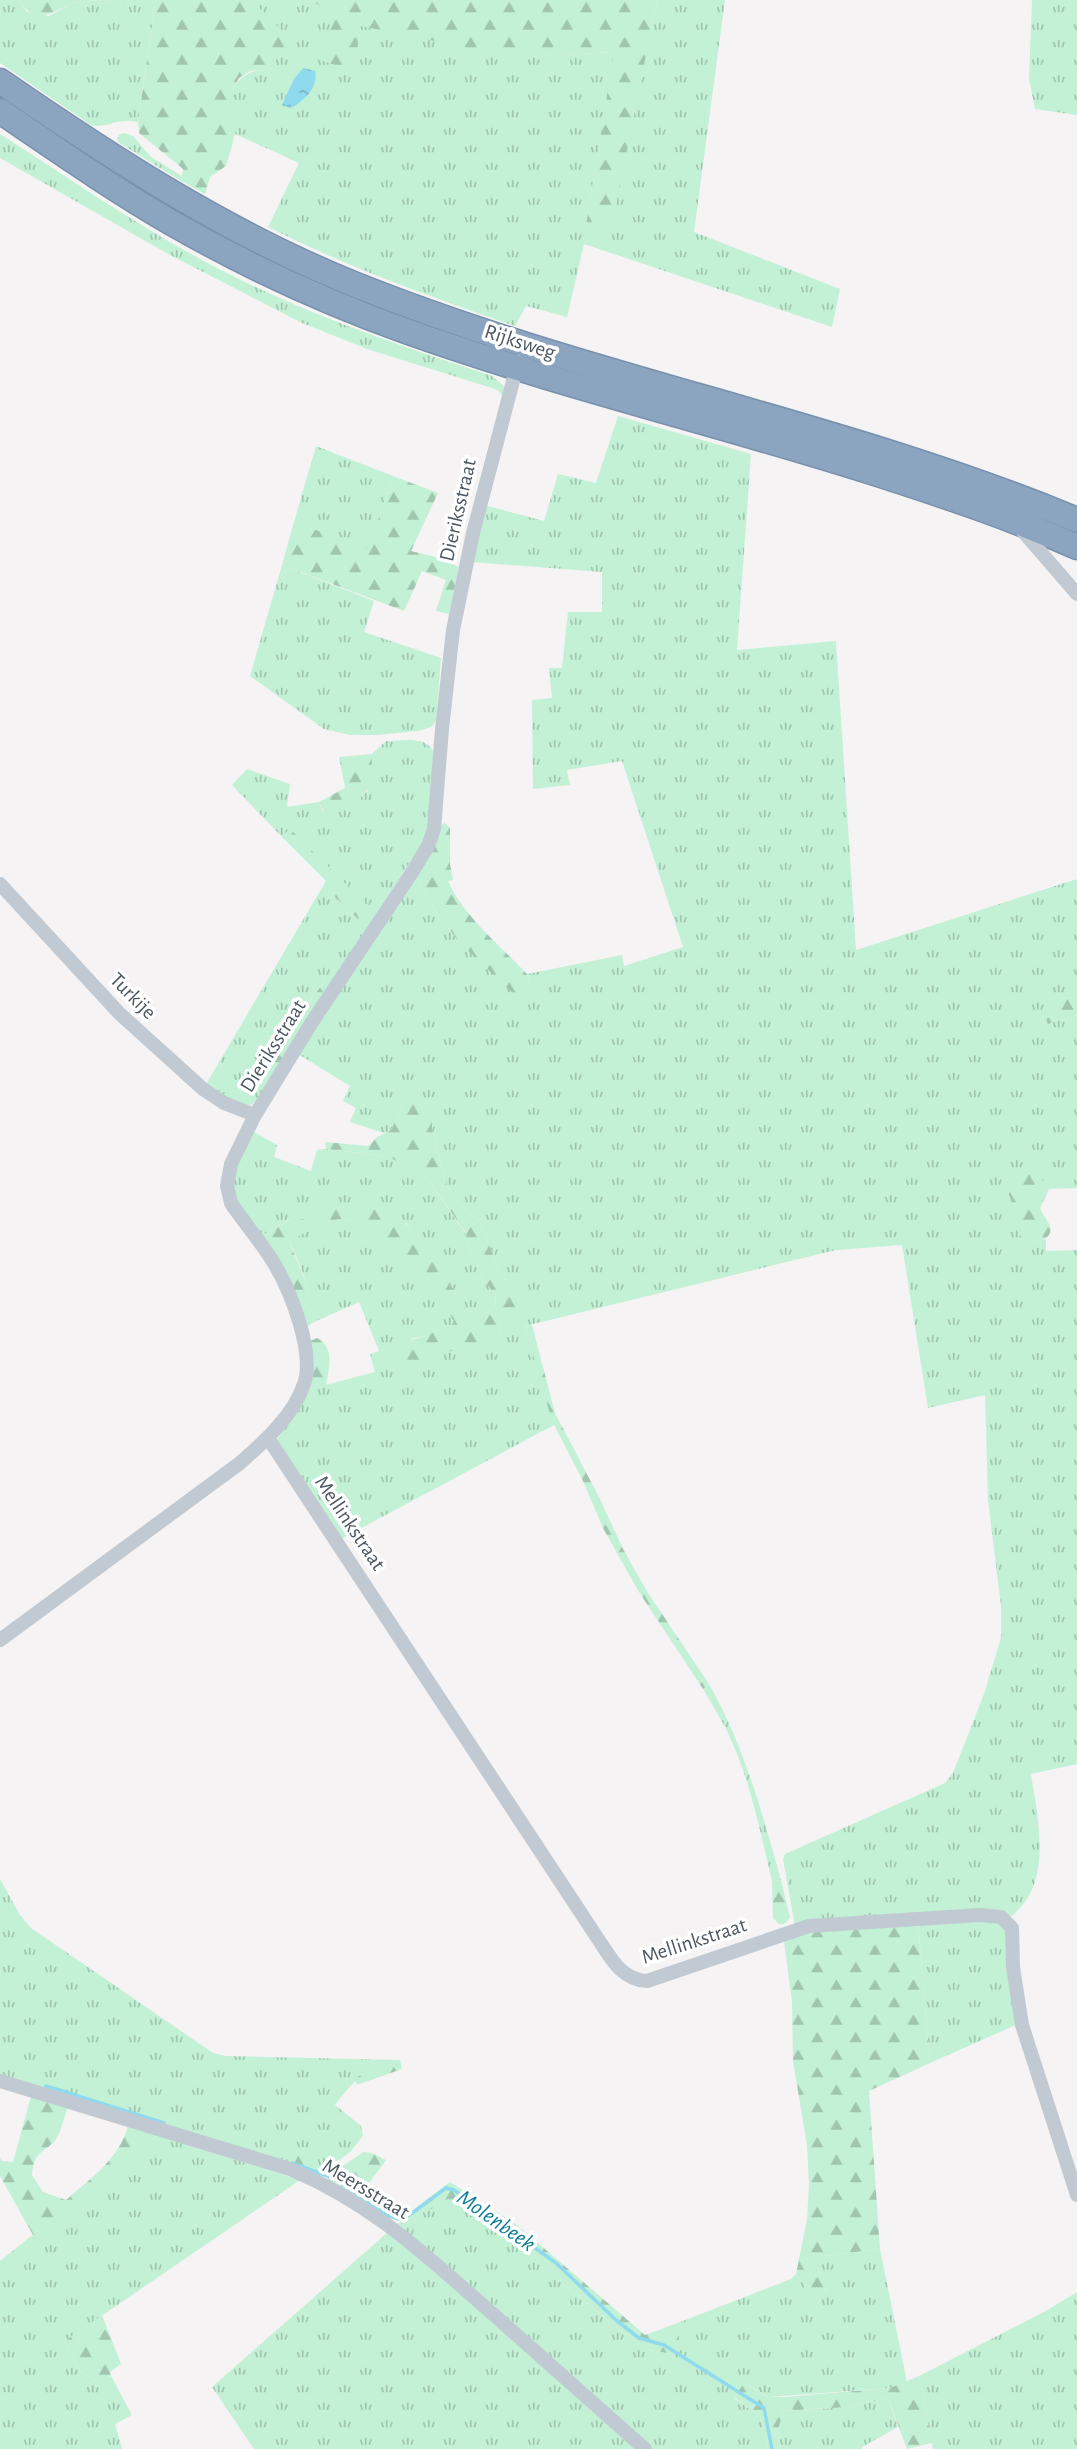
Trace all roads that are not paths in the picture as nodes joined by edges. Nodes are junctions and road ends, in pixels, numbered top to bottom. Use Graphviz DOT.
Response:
graph roads {
  1 [pos="0,81"];
  2 [pos="0,111"];
  3 [pos="523,344"];
  4 [pos="515,368"];
  5 [pos="1077,520"];
  6 [pos="1015,522"];
  7 [pos="1077,547"];
  8 [pos="1077,594"];
  9 [pos="0,884"];
  10 [pos="255,1115"];
  11 [pos="268,1438"];
  12 [pos="0,1640"];
  13 [pos="0,2081"];
  14 [pos="1077,2195"];
  15 [pos="645,2449"];
  1 -- 3 [label="highway, Rijksweg"];
  2 -- 4 [label="highway, Rijksweg"];
  3 -- 4 [label="street, Dieriksstraat"];
  3 -- 5 [label="highway, Rijksweg"];
  4 -- 6 [label="highway, Rijksweg"];
  4 -- 10 [label="street, Dieriksstraat"];
  6 -- 7 [label="highway, Rijksweg"];
  6 -- 8 [label="street"];
  9 -- 10 [label="street, Turkije"];
  10 -- 11 [label="street, Dieriksstraat"];
  11 -- 12 [label="street, Dieriksstraat"];
  11 -- 14 [label="street, Mellinkstraat"];
  13 -- 15 [label="street, Meersstraat"];
}
